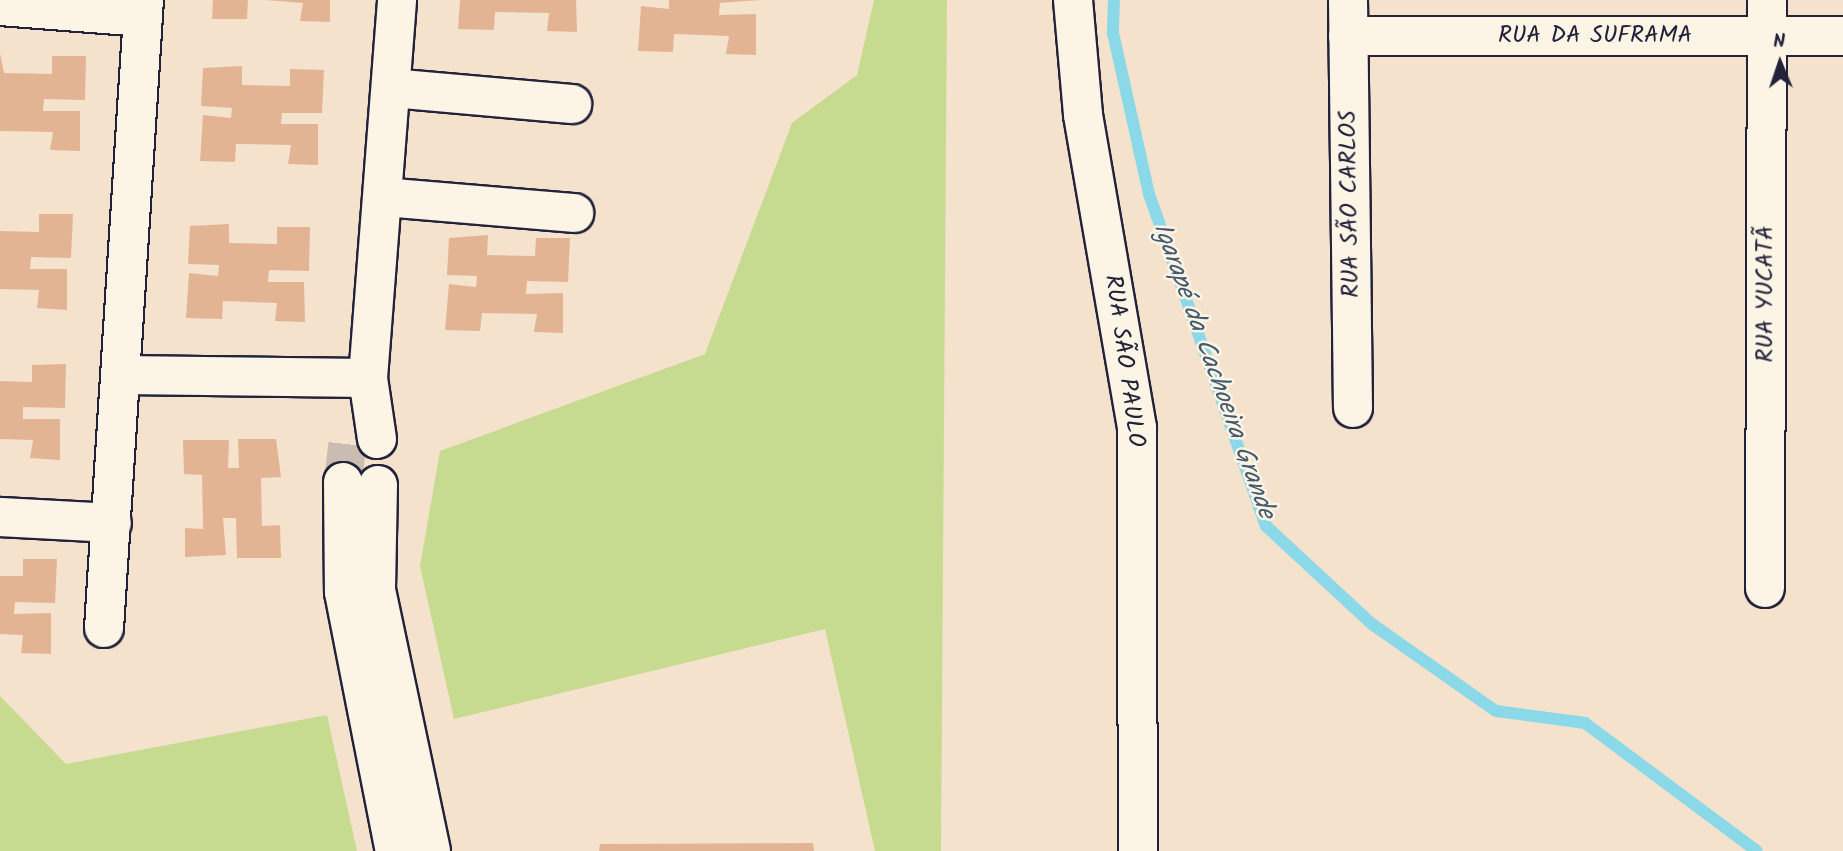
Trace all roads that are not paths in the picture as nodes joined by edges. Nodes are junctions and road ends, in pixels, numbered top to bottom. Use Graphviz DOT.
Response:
graph roads {
  1 [pos="397,0"];
  2 [pos="1073,0"];
  3 [pos="0,6"];
  4 [pos="143,8"];
  5 [pos="1348,18"];
  6 [pos="1767,18"];
  7 [pos="1843,36"];
  8 [pos="393,88"];
  9 [pos="572,104"];
  10 [pos="383,197"];
  11 [pos="574,213"];
  12 [pos="122,375"];
  13 [pos="1353,408"];
  14 [pos="360,483"];
  15 [pos="0,517"];
  16 [pos="112,523"];
  17 [pos="1766,588"];
  18 [pos="360,591"];
  19 [pos="104,628"];
  20 [pos="395,851"];
  21 [pos="430,851"];
  22 [pos="1138,851"];
  1 -- 8 [label="street"];
  2 -- 22 [label="street, RUA SÃO PAULO"];
  3 -- 4 [label="street"];
  4 -- 12 [label="street"];
  5 -- 6 [label="street, RUA DA SUFRAMA"];
  5 -- 13 [label="street, RUA SÃO CARLOS"];
  6 -- 7 [label="street, RUA DA SUFRAMA"];
  6 -- 17 [label="street, RUA YUCATÃ"];
  8 -- 9 [label="street"];
  8 -- 10 [label="street"];
  10 -- 11 [label="street"];
  10 -- 12 [label="street"];
  12 -- 16 [label="street"];
  14 -- 18 [label="street"];
  15 -- 16 [label="street"];
  16 -- 19 [label="street"];
  18 -- 20 [label="street"];
  18 -- 21 [label="street"];
}
